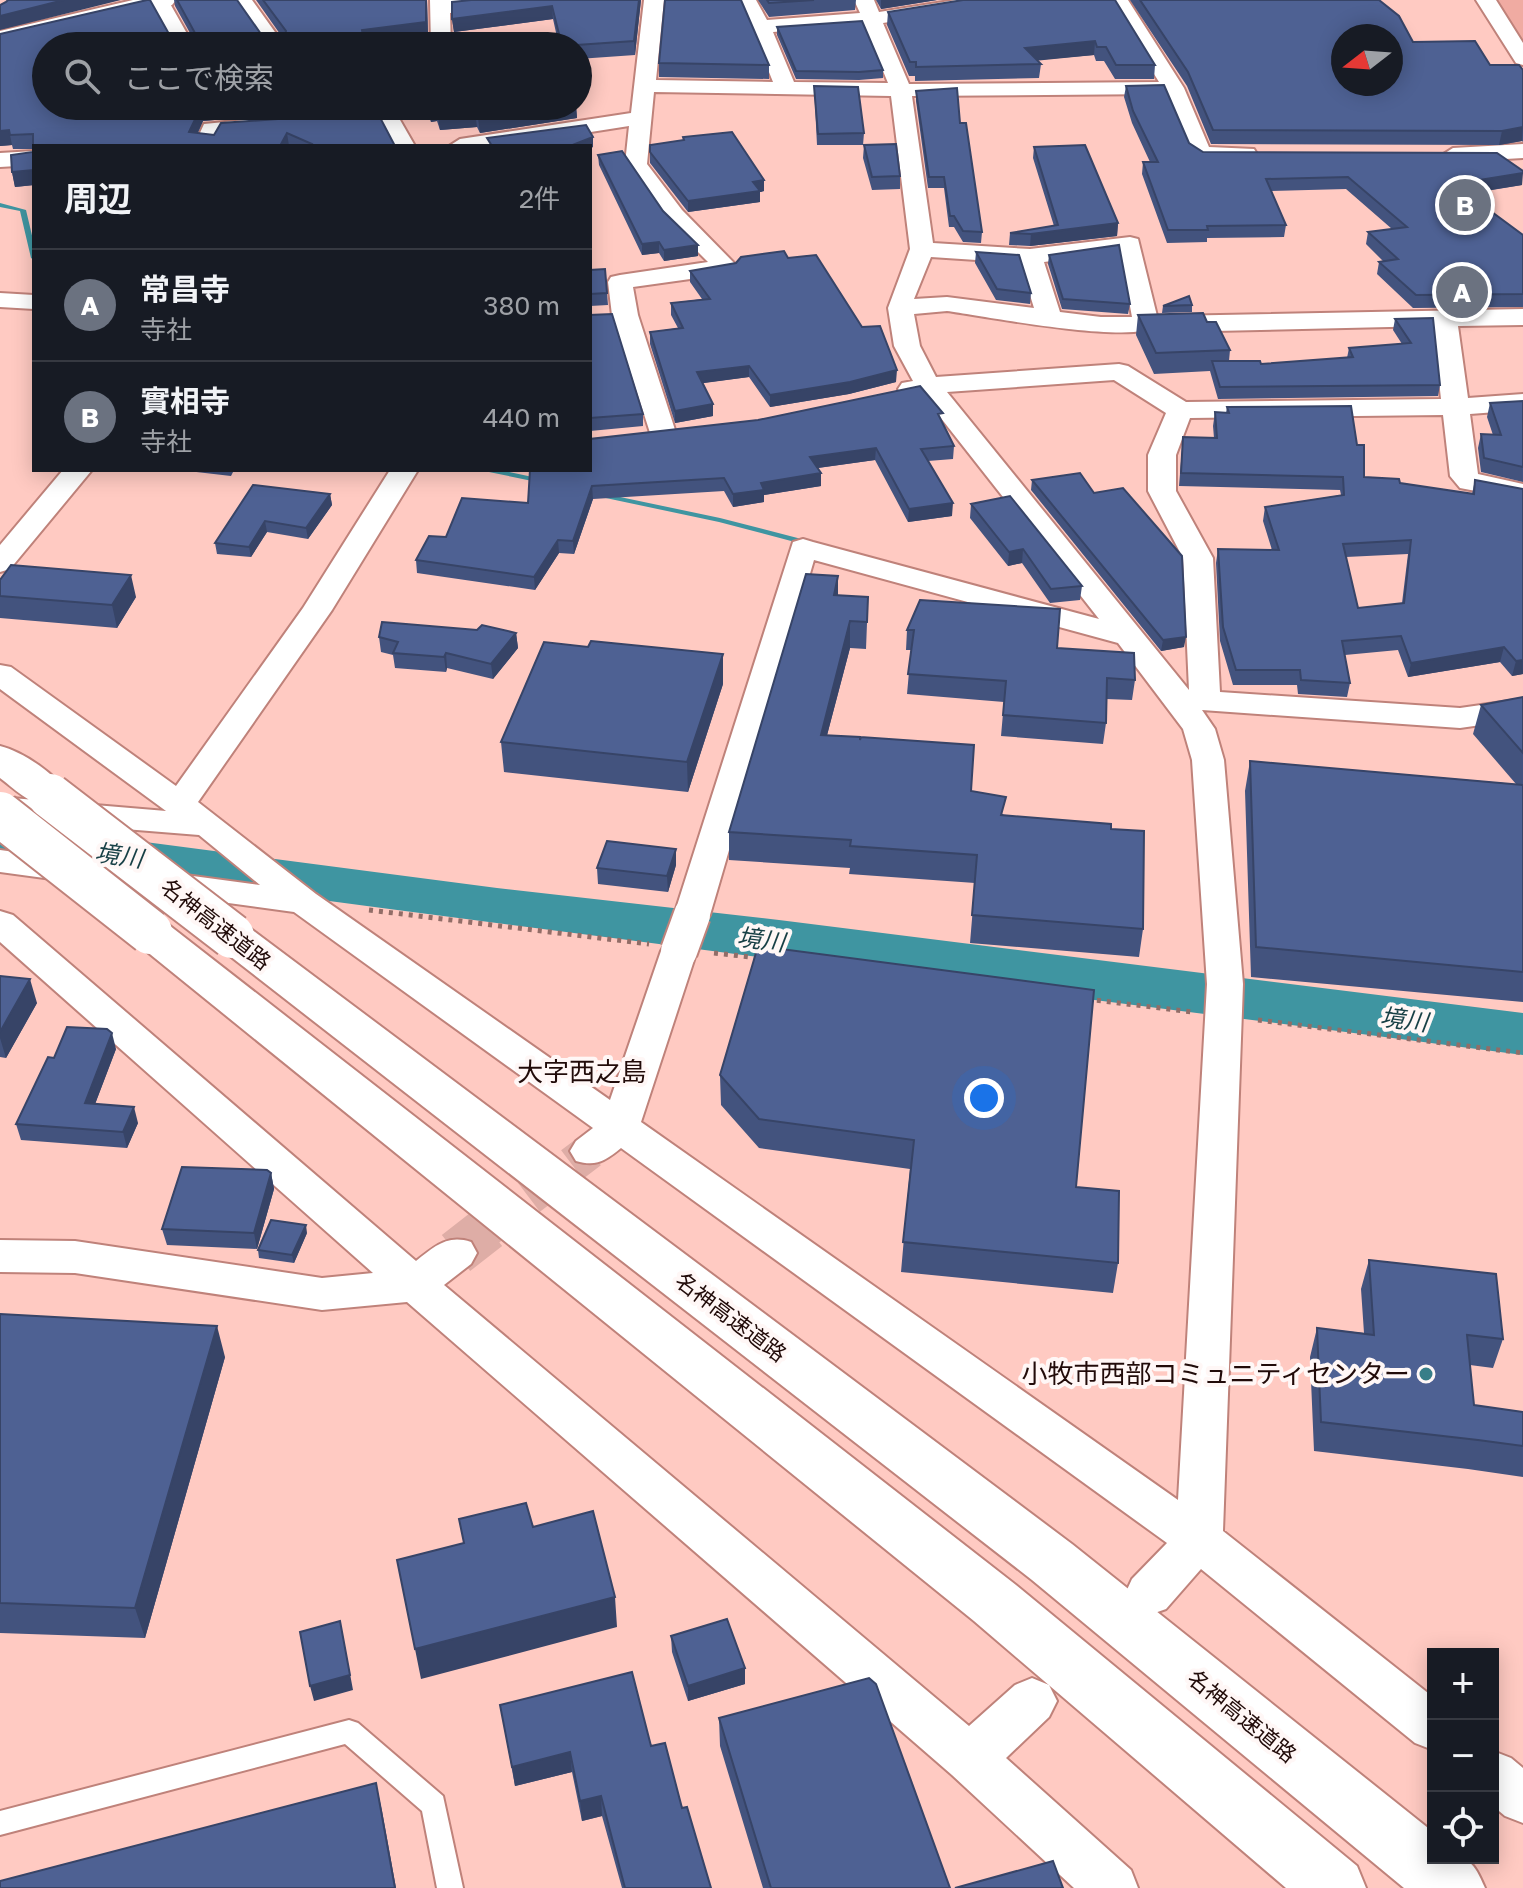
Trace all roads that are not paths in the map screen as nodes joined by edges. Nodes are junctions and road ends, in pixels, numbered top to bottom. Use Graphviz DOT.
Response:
graph roads {
  1 [pos="242,0"];
  2 [pos="511,0"];
  3 [pos="654,0"];
  4 [pos="746,0"];
  5 [pos="990,0"];
  6 [pos="1118,0"];
  7 [pos="1486,0"];
  8 [pos="161,1"];
  9 [pos="440,4"];
  10 [pos="868,8"];
  11 [pos="761,27"];
  12 [pos="177,32"];
  13 [pos="265,32"];
  14 [pos="441,32"];
  15 [pos="0,38"];
  16 [pos="1521,52"];
  17 [pos="645,86"];
  18 [pos="1173,88"];
  19 [pos="786,89"];
  20 [pos="901,90"];
  21 [pos="640,118"];
  22 [pos="389,120"];
  23 [pos="280,124"];
  24 [pos="208,138"];
  25 [pos="403,144"];
  26 [pos="473,144"];
  27 [pos="1523,151"];
  28 [pos="1264,154"];
  29 [pos="1436,155"];
  30 [pos="32,158"];
  31 [pos="0,160"];
  32 [pos="922,249"];
  33 [pos="1030,256"];
  34 [pos="0,300"];
  35 [pos="32,302"];
  36 [pos="900,308"];
  37 [pos="1523,317"];
  38 [pos="1049,318"];
  39 [pos="1445,320"];
  40 [pos="1146,324"];
  41 [pos="928,385"];
  42 [pos="882,397"];
  43 [pos="1523,402"];
  44 [pos="1456,407"];
  45 [pos="1180,410"];
  46 [pos="691,432"];
  47 [pos="663,436"];
  48 [pos="634,438"];
  49 [pos="76,472"];
  50 [pos="403,472"];
  51 [pos="1523,492"];
  52 [pos="0,563"];
  53 [pos="1127,636"];
  54 [pos="0,674"];
  55 [pos="1192,700"];
  56 [pos="1523,709"];
  57 [pos="0,758"];
  58 [pos="179,805"];
  59 [pos="0,808"];
  60 [pos="0,814"];
  61 [pos="213,829"];
  62 [pos="0,861"];
  63 [pos="304,902"];
  64 [pos="0,923"];
  65 [pos="605,1140"];
  66 [pos="456,1253"];
  67 [pos="0,1256"];
  68 [pos="415,1285"];
  69 [pos="1199,1540"];
  70 [pos="1149,1594"];
  71 [pos="1032,1701"];
  72 [pos="1427,1722"];
  73 [pos="970,1758"];
  74 [pos="1499,1780"];
  75 [pos="1523,1799"];
  76 [pos="0,1823"];
  77 [pos="1095,1880"];
  78 [pos="450,1888"];
  79 [pos="1334,1888"];
  80 [pos="1453,1888"];
  1 -- 13 [label="street"];
  2 -- 9 [label="street"];
  3 -- 17 [label="street"];
  4 -- 11 [label="street"];
  5 -- 10 [label="street"];
  6 -- 18 [label="street"];
  7 -- 16 [label="street"];
  8 -- 12 [label="street"];
  8 -- 15 [label="main road"];
  9 -- 14 [label="street"];
  10 -- 11 [label="street"];
  10 -- 20 [label="street"];
  11 -- 19 [label="street"];
  17 -- 19 [label="street"];
  17 -- 21 [label="street"];
  18 -- 20 [label="street"];
  18 -- 28 [label="street"];
  19 -- 20 [label="street"];
  20 -- 32 [label="street"];
  21 -- 26 [label="street"];
  21 -- 47 [label="street"];
  22 -- 25 [label="street"];
  23 -- 24 [label="street"];
  27 -- 29 [label="street"];
  30 -- 31 [label="street"];
  32 -- 33 [label="street"];
  32 -- 36 [label="street"];
  33 -- 38 [label="street"];
  33 -- 40 [label="street"];
  34 -- 35 [label="street"];
  36 -- 38 [label="street"];
  36 -- 41 [label="street"];
  37 -- 39 [label="street"];
  38 -- 40 [label="street"];
  39 -- 40 [label="street"];
  39 -- 44 [label="street"];
  41 -- 42 [label="street"];
  41 -- 45 [label="street"];
  41 -- 53 [label="street"];
  43 -- 44 [label="street"];
  44 -- 45 [label="street"];
  44 -- 51 [label="street"];
  45 -- 55 [label="street"];
  46 -- 47 [label="street"];
  47 -- 48 [label="street"];
  49 -- 52 [label="street"];
  50 -- 58 [label="street"];
  53 -- 55 [label="street"];
  53 -- 65 [label="street, bridge"];
  54 -- 58 [label="street"];
  55 -- 56 [label="street"];
  55 -- 69 [label="street"];
  57 -- 80 [label="main road, 名神高速道路, bridge"];
  58 -- 61 [label="street"];
  59 -- 61 [label="street"];
  60 -- 79 [label="main road, bridge"];
  61 -- 63 [label="street"];
  62 -- 63 [label="street"];
  63 -- 65 [label="street"];
  64 -- 68 [label="street"];
  65 -- 69 [label="street"];
  66 -- 68 [label="street"];
  67 -- 68 [label="street"];
  68 -- 73 [label="street"];
  69 -- 70 [label="street"];
  69 -- 72 [label="street"];
  71 -- 73 [label="street"];
  73 -- 77 [label="street"];
  74 -- 75 [label="street"];
  76 -- 78 [label="lane"];
}
